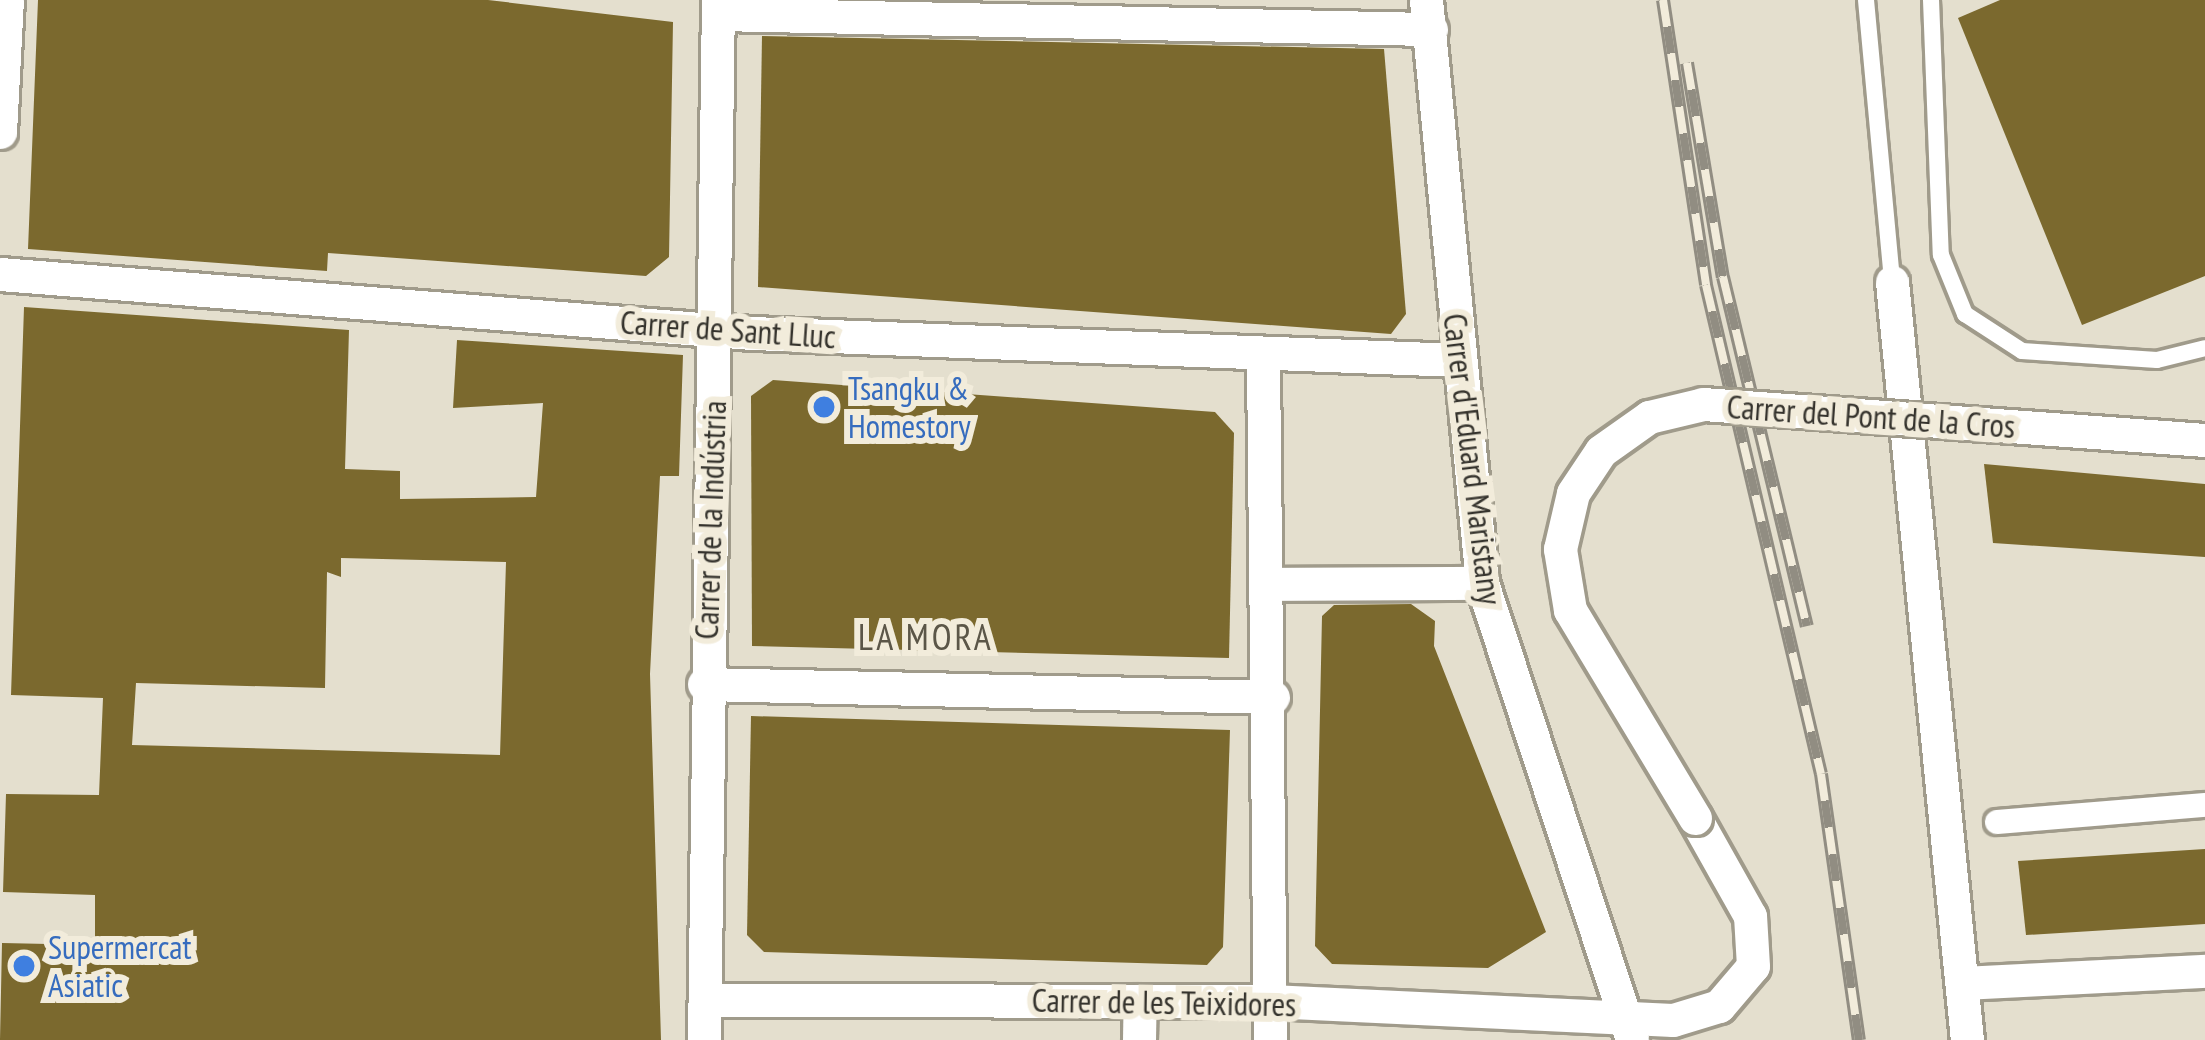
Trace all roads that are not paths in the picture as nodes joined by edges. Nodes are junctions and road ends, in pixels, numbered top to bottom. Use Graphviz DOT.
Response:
graph roads {
  1 [pos="7,0"];
  2 [pos="1866,0"];
  3 [pos="1931,0"];
  4 [pos="718,7"];
  5 [pos="1428,14"];
  6 [pos="0,132"];
  7 [pos="0,274"];
  8 [pos="1892,281"];
  9 [pos="716,330"];
  10 [pos="2205,348"];
  11 [pos="2184,357"];
  12 [pos="1263,360"];
  13 [pos="1457,360"];
  14 [pos="2205,362"];
  15 [pos="2205,440"];
  16 [pos="1482,583"];
  17 [pos="1268,584"];
  18 [pos="704,684"];
  19 [pos="1273,697"];
  20 [pos="2205,805"];
  21 [pos="1996,822"];
  22 [pos="2205,971"];
  23 [pos="1964,983"];
  24 [pos="705,1000"];
  25 [pos="1140,1001"];
  26 [pos="1270,1001"];
  27 [pos="1628,1030"];
  28 [pos="704,1040"];
  29 [pos="1139,1040"];
  30 [pos="1270,1040"];
  31 [pos="1966,1040"];
  1 -- 6 [label="street"];
  2 -- 8 [label="lane"];
  3 -- 11 [label="lane"];
  4 -- 5 [label="street"];
  4 -- 9 [label="street, Carrer de la Indústria"];
  5 -- 13 [label="street, Carrer d'Eduard Maristany"];
  7 -- 9 [label="street, Carrer de Sant Lluc"];
  8 -- 23 [label="street"];
  9 -- 12 [label="street, Carrer de Sant Lluc"];
  9 -- 18 [label="street, Carrer de la Indústria"];
  10 -- 11 [label="lane"];
  11 -- 14 [label="lane"];
  12 -- 13 [label="street, Carrer de Sant Lluc"];
  12 -- 17 [label="street"];
  13 -- 16 [label="street, Carrer d'Eduard Maristany"];
  15 -- 27 [label="street, Carrer del Pont de la Cros, bridge"];
  16 -- 17 [label="street"];
  16 -- 27 [label="street, Carrer d'Eduard Maristany"];
  17 -- 19 [label="street"];
  18 -- 19 [label="street"];
  18 -- 24 [label="street, Carrer de la Indústria"];
  19 -- 26 [label="street"];
  20 -- 21 [label="street"];
  22 -- 23 [label="street"];
  23 -- 31 [label="street"];
  24 -- 25 [label="street, Carrer de les Teixidores"];
  24 -- 28 [label="street, Carrer de la Indústria"];
  25 -- 26 [label="street, Carrer de les Teixidores"];
  25 -- 29 [label="street"];
  26 -- 27 [label="street, Carrer de les Teixidores"];
  26 -- 30 [label="street"];
}
